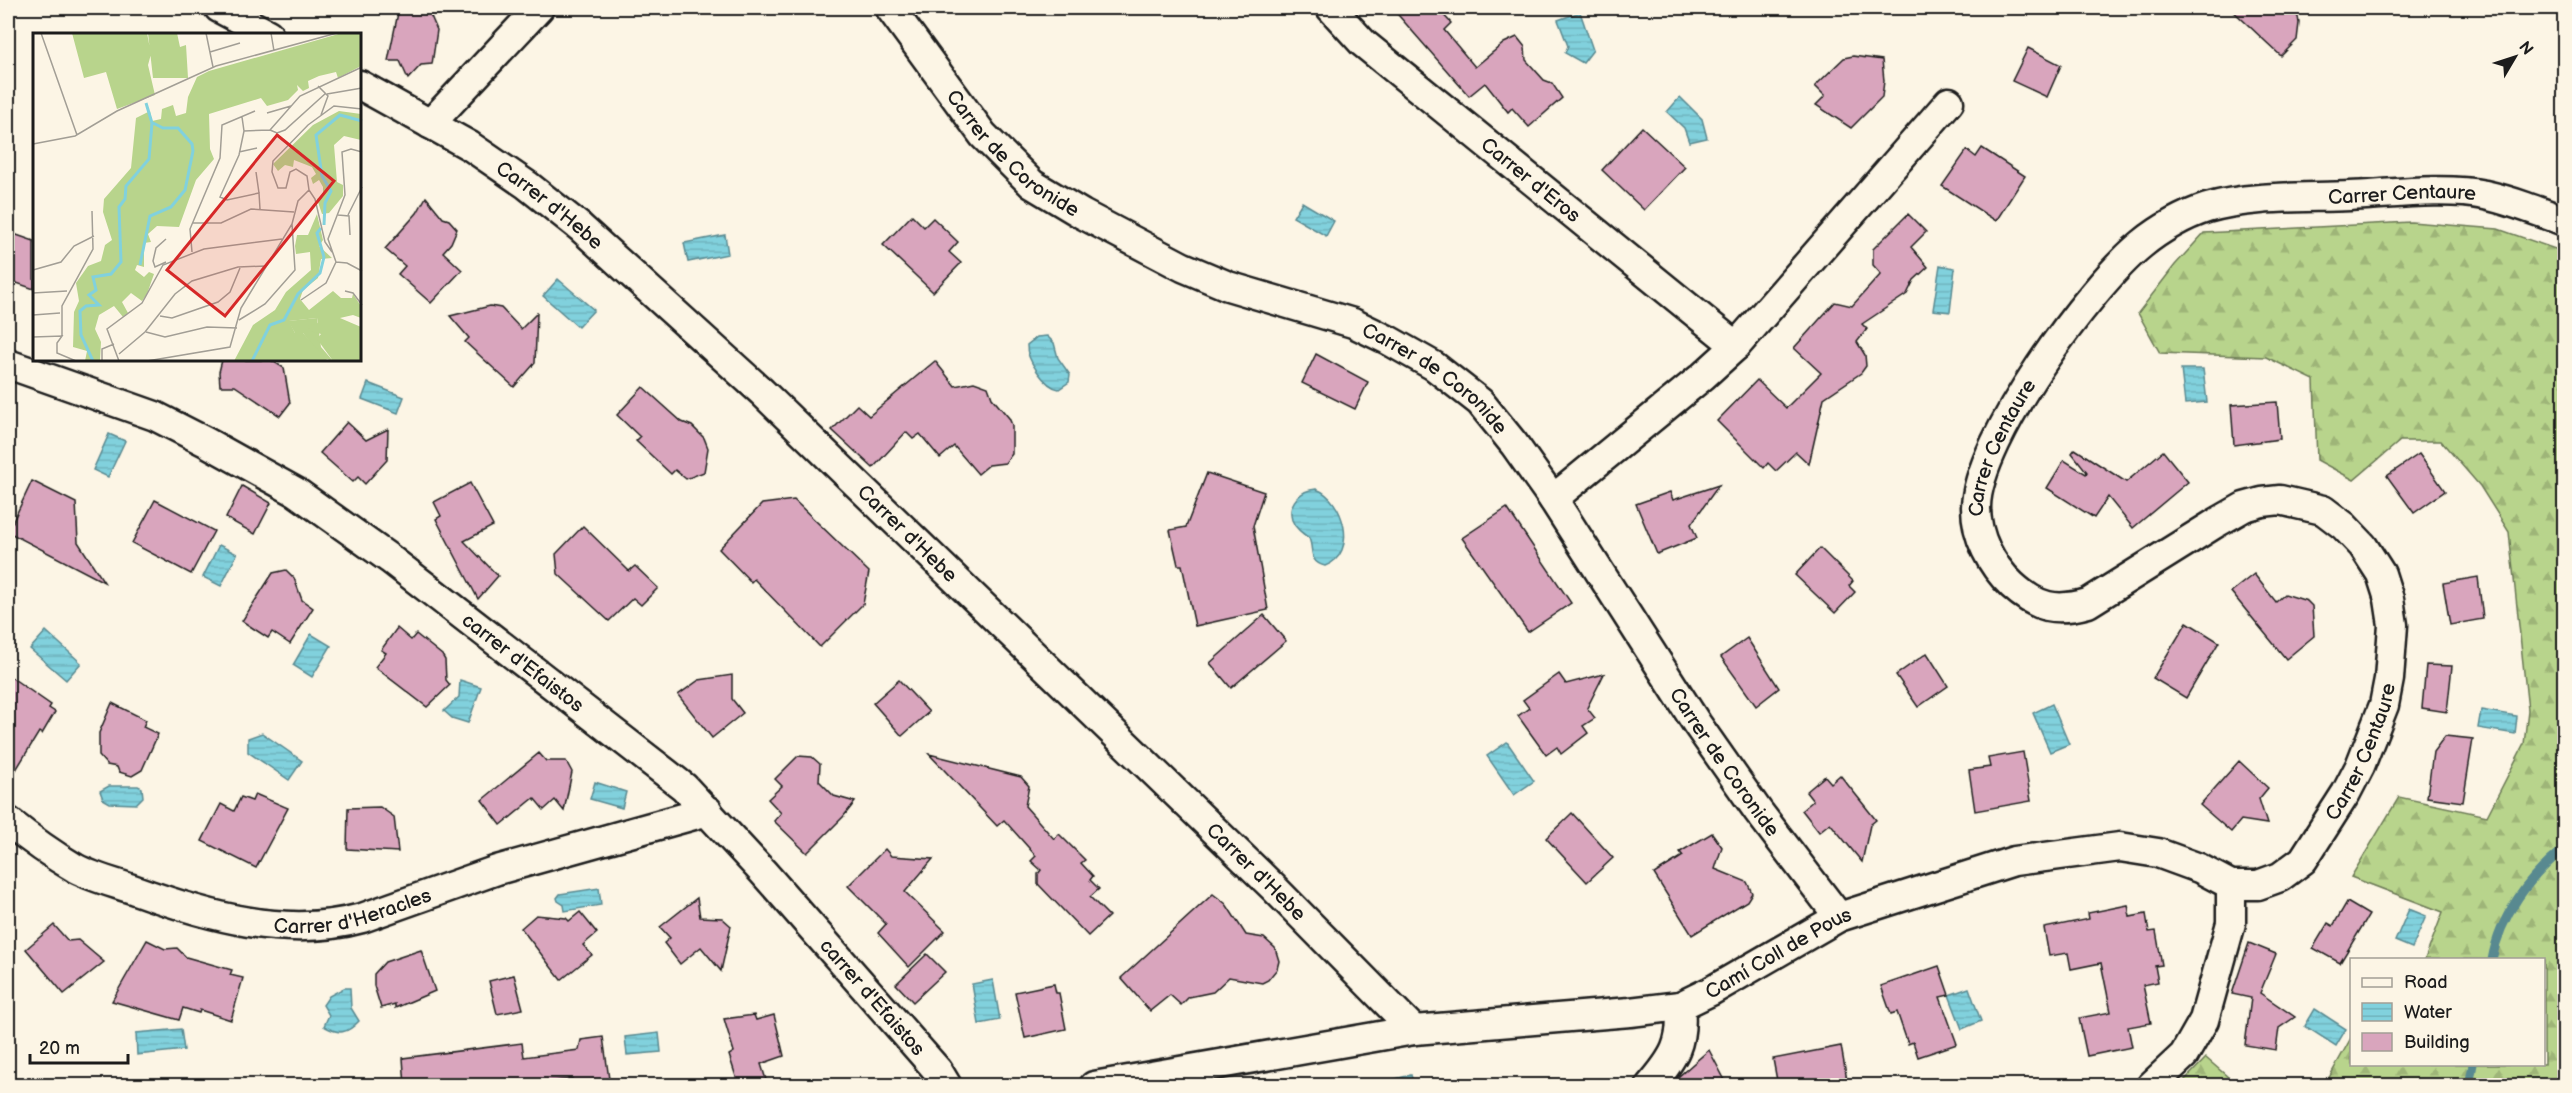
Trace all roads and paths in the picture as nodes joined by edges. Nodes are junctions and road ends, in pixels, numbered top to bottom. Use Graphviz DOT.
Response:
graph roads {
  1 [pos="219,8"];
  2 [pos="539,8"];
  3 [pos="890,8"];
  4 [pos="1331,8"];
  5 [pos="266,33"];
  6 [pos="362,86"];
  7 [pos="1949,102"];
  8 [pos="430,124"];
  9 [pos="2565,221"];
  10 [pos="1736,346"];
  11 [pos="8,364"];
  12 [pos="1553,499"];
  13 [pos="708,811"];
  14 [pos="8,821"];
  15 [pos="2231,885"];
  16 [pos="1839,917"];
  17 [pos="1680,1005"];
  18 [pos="1414,1030"];
  19 [pos="947,1086"];
  20 [pos="1094,1086"];
  21 [pos="1650,1086"];
  22 [pos="2151,1086"];
  1 -- 5 [label="street"];
  2 -- 8 [label="street"];
  3 -- 12 [label="street, Carrer de Coronide"];
  4 -- 10 [label="street, Carrer d'Eros"];
  6 -- 8 [label="street, Carrer d'Hebe"];
  7 -- 10 [label="street"];
  8 -- 18 [label="street, Carrer d'Hebe"];
  9 -- 15 [label="street, Carrer Centaure"];
  10 -- 12 [label="street"];
  11 -- 13 [label="street, carrer d'Efaistos"];
  12 -- 16 [label="street, Carrer de Coronide"];
  13 -- 14 [label="street, Carrer d'Heracles"];
  13 -- 19 [label="street, carrer d'Efaistos"];
  15 -- 16 [label="street, Camí Coll de Pous"];
  15 -- 22 [label="street"];
  16 -- 17 [label="street, Camí Coll de Pous"];
  17 -- 18 [label="street, Camí Coll de Pous"];
  17 -- 21 [label="street"];
  18 -- 20 [label="street, Camí Coll de Pous"];
}
